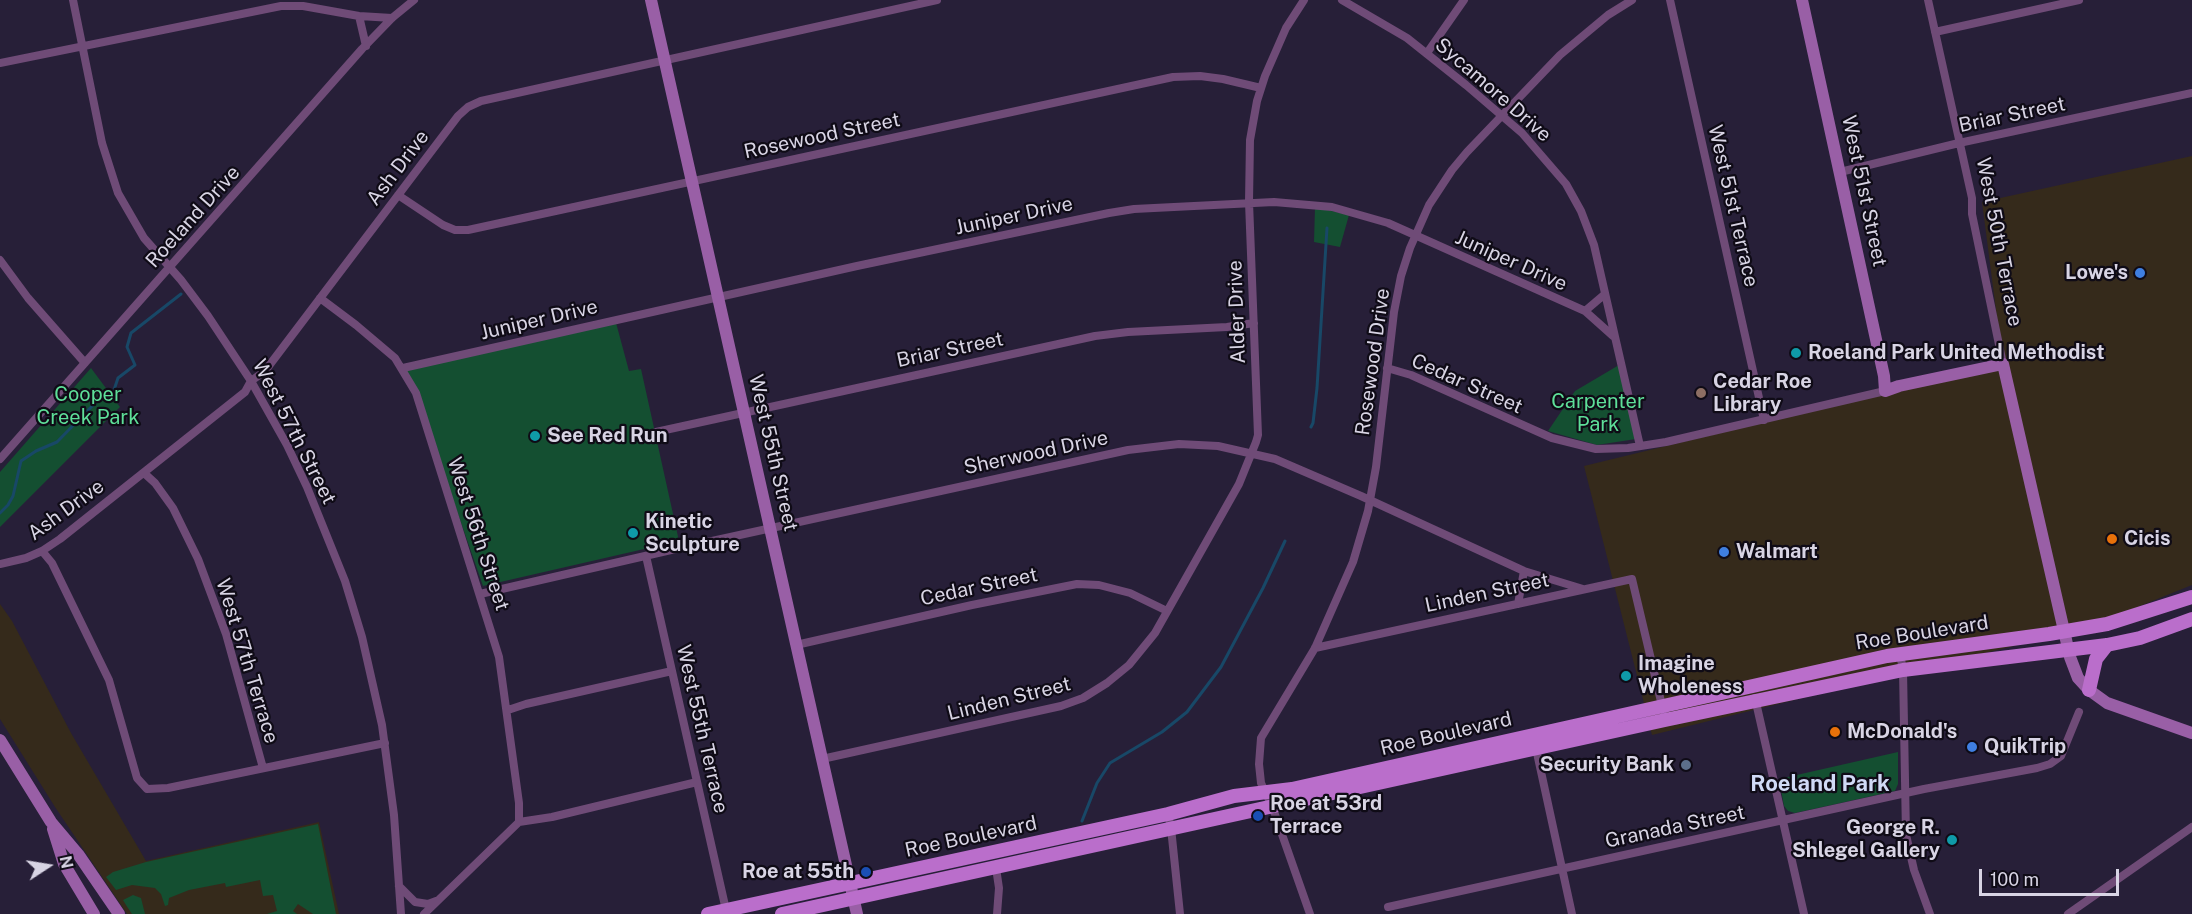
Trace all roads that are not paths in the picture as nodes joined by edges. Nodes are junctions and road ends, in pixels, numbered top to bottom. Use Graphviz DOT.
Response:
graph roads {
  1 [pos="73,0"];
  2 [pos="414,0"];
  3 [pos="651,0"];
  4 [pos="937,0"];
  5 [pos="1304,0"];
  6 [pos="1342,0"];
  7 [pos="1464,0"];
  8 [pos="1632,0"];
  9 [pos="1670,0"];
  10 [pos="1802,0"];
  11 [pos="1928,0"];
  12 [pos="2079,0"];
  13 [pos="359,16"];
  14 [pos="392,18"];
  15 [pos="1935,32"];
  16 [pos="82,46"];
  17 [pos="366,46"];
  18 [pos="1427,53"];
  19 [pos="664,59"];
  20 [pos="0,63"];
  21 [pos="1261,88"];
  22 [pos="2192,93"];
  23 [pos="1502,115"];
  24 [pos="1959,143"];
  25 [pos="1840,172"];
  26 [pos="692,181"];
  27 [pos="398,195"];
  28 [pos="1249,202"];
  29 [pos="1415,235"];
  30 [pos="0,260"];
  31 [pos="170,268"];
  32 [pos="1605,294"];
  33 [pos="718,297"];
  34 [pos="320,298"];
  35 [pos="1585,310"];
  36 [pos="1254,323"];
  37 [pos="1613,336"];
  38 [pos="85,363"];
  39 [pos="2003,364"];
  40 [pos="403,368"];
  41 [pos="1387,368"];
  42 [pos="251,381"];
  43 [pos="1885,391"];
  44 [pos="743,412"];
  45 [pos="1764,420"];
  46 [pos="656,432"];
  47 [pos="1640,446"];
  48 [pos="1251,453"];
  49 [pos="2,454"];
  50 [pos="144,473"];
  51 [pos="1369,500"];
  52 [pos="770,528"];
  53 [pos="42,550"];
  54 [pos="646,556"];
  55 [pos="0,564"];
  56 [pos="1524,571"];
  57 [pos="1583,589"];
  58 [pos="480,594"];
  59 [pos="2192,597"];
  60 [pos="1518,604"];
  61 [pos="1167,611"];
  62 [pos="2192,619"];
  63 [pos="2064,631"];
  64 [pos="796,645"];
  65 [pos="2107,645"];
  66 [pos="1315,648"];
  67 [pos="2068,649"];
  68 [pos="1900,654"];
  69 [pos="1903,669"];
  70 [pos="672,671"];
  71 [pos="1753,686"];
  72 [pos="2089,690"];
  73 [pos="1755,700"];
  74 [pos="508,710"];
  75 [pos="2079,712"];
  76 [pos="1663,713"];
  77 [pos="2192,733"];
  78 [pos="0,740"];
  79 [pos="1534,741"];
  80 [pos="385,743"];
  81 [pos="822,759"];
  82 [pos="263,768"];
  83 [pos="697,782"];
  84 [pos="1266,792"];
  85 [pos="1905,795"];
  86 [pos="1272,806"];
  87 [pos="1168,814"];
  88 [pos="1783,821"];
  89 [pos="51,822"];
  90 [pos="519,822"];
  91 [pos="2192,826"];
  92 [pos="1171,828"];
  93 [pos="996,868"];
  94 [pos="1562,868"];
  95 [pos="850,884"];
  96 [pos="399,886"];
  97 [pos="854,899"];
  98 [pos="439,900"];
  99 [pos="1388,907"];
  100 [pos="726,910"];
  101 [pos="94,914"];
  102 [pos="119,914"];
  103 [pos="401,914"];
  104 [pos="424,914"];
  105 [pos="708,914"];
  106 [pos="782,914"];
  107 [pos="857,914"];
  108 [pos="997,914"];
  109 [pos="1180,914"];
  110 [pos="1310,914"];
  111 [pos="1572,914"];
  112 [pos="1804,914"];
  113 [pos="1930,914"];
  114 [pos="2068,914"];
  1 -- 16 [label="street, West 57th Street"];
  2 -- 14 [label="street, Roeland Drive"];
  3 -- 19 [label="street, West 55th Street"];
  4 -- 19 [label="street, Ash Drive"];
  5 -- 21 [label="street, Alder Drive"];
  6 -- 18 [label="street, Sycamore Drive"];
  7 -- 18 [label="street"];
  8 -- 23 [label="street, Rosewood Drive"];
  9 -- 45 [label="street, West 51st Terrace"];
  10 -- 25 [label="street, West 51st Street"];
  11 -- 15 [label="street, West 50th Terrace"];
  12 -- 15 [label="street"];
  13 -- 14 [label="street"];
  13 -- 16 [label="street"];
  13 -- 17 [label="street"];
  14 -- 17 [label="street, Roeland Drive"];
  15 -- 24 [label="street, West 50th Terrace"];
  16 -- 20 [label="street"];
  16 -- 31 [label="street, West 57th Street"];
  17 -- 31 [label="street, Roeland Drive"];
  18 -- 23 [label="street, Sycamore Drive"];
  19 -- 26 [label="street, West 55th Street"];
  19 -- 27 [label="street, Ash Drive"];
  21 -- 26 [label="street, Rosewood Street"];
  21 -- 28 [label="street, Alder Drive"];
  22 -- 24 [label="street, Briar Street"];
  23 -- 29 [label="street, Rosewood Drive"];
  23 -- 32 [label="street, Sycamore Drive"];
  24 -- 25 [label="street, Briar Street"];
  24 -- 39 [label="street, West 50th Terrace"];
  25 -- 43 [label="street, West 51st Street"];
  26 -- 27 [label="street, Rosewood Street"];
  26 -- 33 [label="street, West 55th Street"];
  27 -- 34 [label="street, Ash Drive"];
  28 -- 29 [label="street, Juniper Drive"];
  28 -- 33 [label="street, Juniper Drive"];
  28 -- 36 [label="street, Alder Drive"];
  29 -- 35 [label="street, Juniper Drive"];
  29 -- 41 [label="street, Rosewood Drive"];
  30 -- 38 [label="street"];
  31 -- 38 [label="street, Roeland Drive"];
  31 -- 42 [label="street, West 57th Street"];
  32 -- 35 [label="street"];
  32 -- 37 [label="street, Sycamore Drive"];
  33 -- 40 [label="street, Juniper Drive"];
  33 -- 44 [label="street, West 55th Street"];
  34 -- 40 [label="street, West 56th Street"];
  34 -- 42 [label="street, Ash Drive"];
  35 -- 37 [label="street, Juniper Drive"];
  36 -- 44 [label="street, Briar Street"];
  36 -- 48 [label="street, Alder Drive"];
  37 -- 47 [label="street, Sycamore Drive"];
  38 -- 49 [label="street, Roeland Drive"];
  39 -- 43 [label="street"];
  39 -- 63 [label="street, West 50th Terrace"];
  40 -- 58 [label="street, West 56th Street"];
  41 -- 47 [label="street, Cedar Street"];
  41 -- 51 [label="street, Rosewood Drive"];
  42 -- 50 [label="street, Ash Drive"];
  42 -- 80 [label="street, West 57th Street"];
  43 -- 45 [label="street, Cedar Street"];
  44 -- 46 [label="street, Briar Street"];
  44 -- 52 [label="street, West 55th Street"];
  45 -- 47 [label="street, Cedar Street"];
  48 -- 51 [label="street, Sherwood Drive"];
  48 -- 52 [label="street, Sherwood Drive"];
  48 -- 61 [label="street, Alder Drive"];
  50 -- 53 [label="street, Ash Drive"];
  50 -- 82 [label="street, West 57th Terrace"];
  51 -- 56 [label="street, Sherwood Drive"];
  51 -- 66 [label="street, Rosewood Drive"];
  52 -- 54 [label="street, Sherwood Drive"];
  52 -- 64 [label="street, West 55th Street"];
  53 -- 55 [label="street, Ash Drive"];
  53 -- 82 [label="street"];
  54 -- 58 [label="street, Sherwood Drive"];
  54 -- 70 [label="street, West 55th Terrace"];
  56 -- 57 [label="street, Sherwood Drive"];
  56 -- 60 [label="street"];
  57 -- 60 [label="street, Linden Street"];
  57 -- 76 [label="street, Linden Street"];
  58 -- 74 [label="street, West 56th Street"];
  59 -- 63 [label="main road, Roe Boulevard"];
  60 -- 66 [label="street, Linden Street"];
  61 -- 64 [label="street, Cedar Street"];
  61 -- 81 [label="street, Linden Street"];
  62 -- 65 [label="main road, Roe Boulevard"];
  63 -- 67 [label="street, West 50th Terrace"];
  63 -- 68 [label="main road, Roe Boulevard"];
  64 -- 81 [label="street, West 55th Street"];
  65 -- 67 [label="main road, Roe Boulevard"];
  65 -- 72 [label="main road"];
  66 -- 84 [label="street, Rosewood Drive"];
  67 -- 69 [label="main road, Roe Boulevard"];
  67 -- 72 [label="street, West 50th Terrace"];
  68 -- 69 [label="street"];
  68 -- 71 [label="main road, Roe Boulevard"];
  69 -- 73 [label="main road, Roe Boulevard"];
  69 -- 85 [label="street"];
  70 -- 74 [label="street"];
  70 -- 83 [label="street, West 55th Terrace"];
  71 -- 73 [label="street"];
  71 -- 76 [label="main road, Roe Boulevard"];
  72 -- 77 [label="street"];
  73 -- 76 [label="main road, Roe Boulevard"];
  73 -- 88 [label="street"];
  74 -- 90 [label="street, West 56th Street"];
  75 -- 85 [label="street, Granada Street"];
  76 -- 79 [label="main road, Roe Boulevard"];
  78 -- 89 [label="street"];
  79 -- 84 [label="main road, Roe Boulevard"];
  79 -- 86 [label="main road, Roe Boulevard"];
  79 -- 94 [label="street"];
  80 -- 82 [label="street"];
  80 -- 96 [label="street, West 57th Street"];
  81 -- 95 [label="street, West 55th Street"];
  83 -- 90 [label="street"];
  83 -- 100 [label="street, West 55th Terrace"];
  84 -- 86 [label="street, Rosewood Drive"];
  84 -- 87 [label="main road, Roe Boulevard"];
  85 -- 88 [label="street, Granada Street"];
  85 -- 113 [label="street"];
  86 -- 92 [label="main road, Roe Boulevard"];
  86 -- 110 [label="street, Rosewood Drive"];
  87 -- 92 [label="street"];
  87 -- 95 [label="main road, Roe Boulevard"];
  88 -- 94 [label="street, Granada Street"];
  88 -- 112 [label="street"];
  89 -- 101 [label="street"];
  89 -- 102 [label="street"];
  90 -- 98 [label="street"];
  91 -- 114 [label="street"];
  92 -- 93 [label="main road, Roe Boulevard"];
  92 -- 109 [label="street"];
  93 -- 97 [label="main road, Roe Boulevard"];
  93 -- 108 [label="street"];
  94 -- 99 [label="street, Granada Street"];
  94 -- 111 [label="street"];
  95 -- 97 [label="street, West 55th Street"];
  95 -- 100 [label="main road, Roe Boulevard"];
  96 -- 98 [label="street"];
  96 -- 103 [label="street, West 57th Street"];
  97 -- 106 [label="main road, Roe Boulevard"];
  97 -- 107 [label="street, West 55th Street"];
  98 -- 104 [label="street"];
  100 -- 105 [label="main road, Roe Boulevard"];
}
